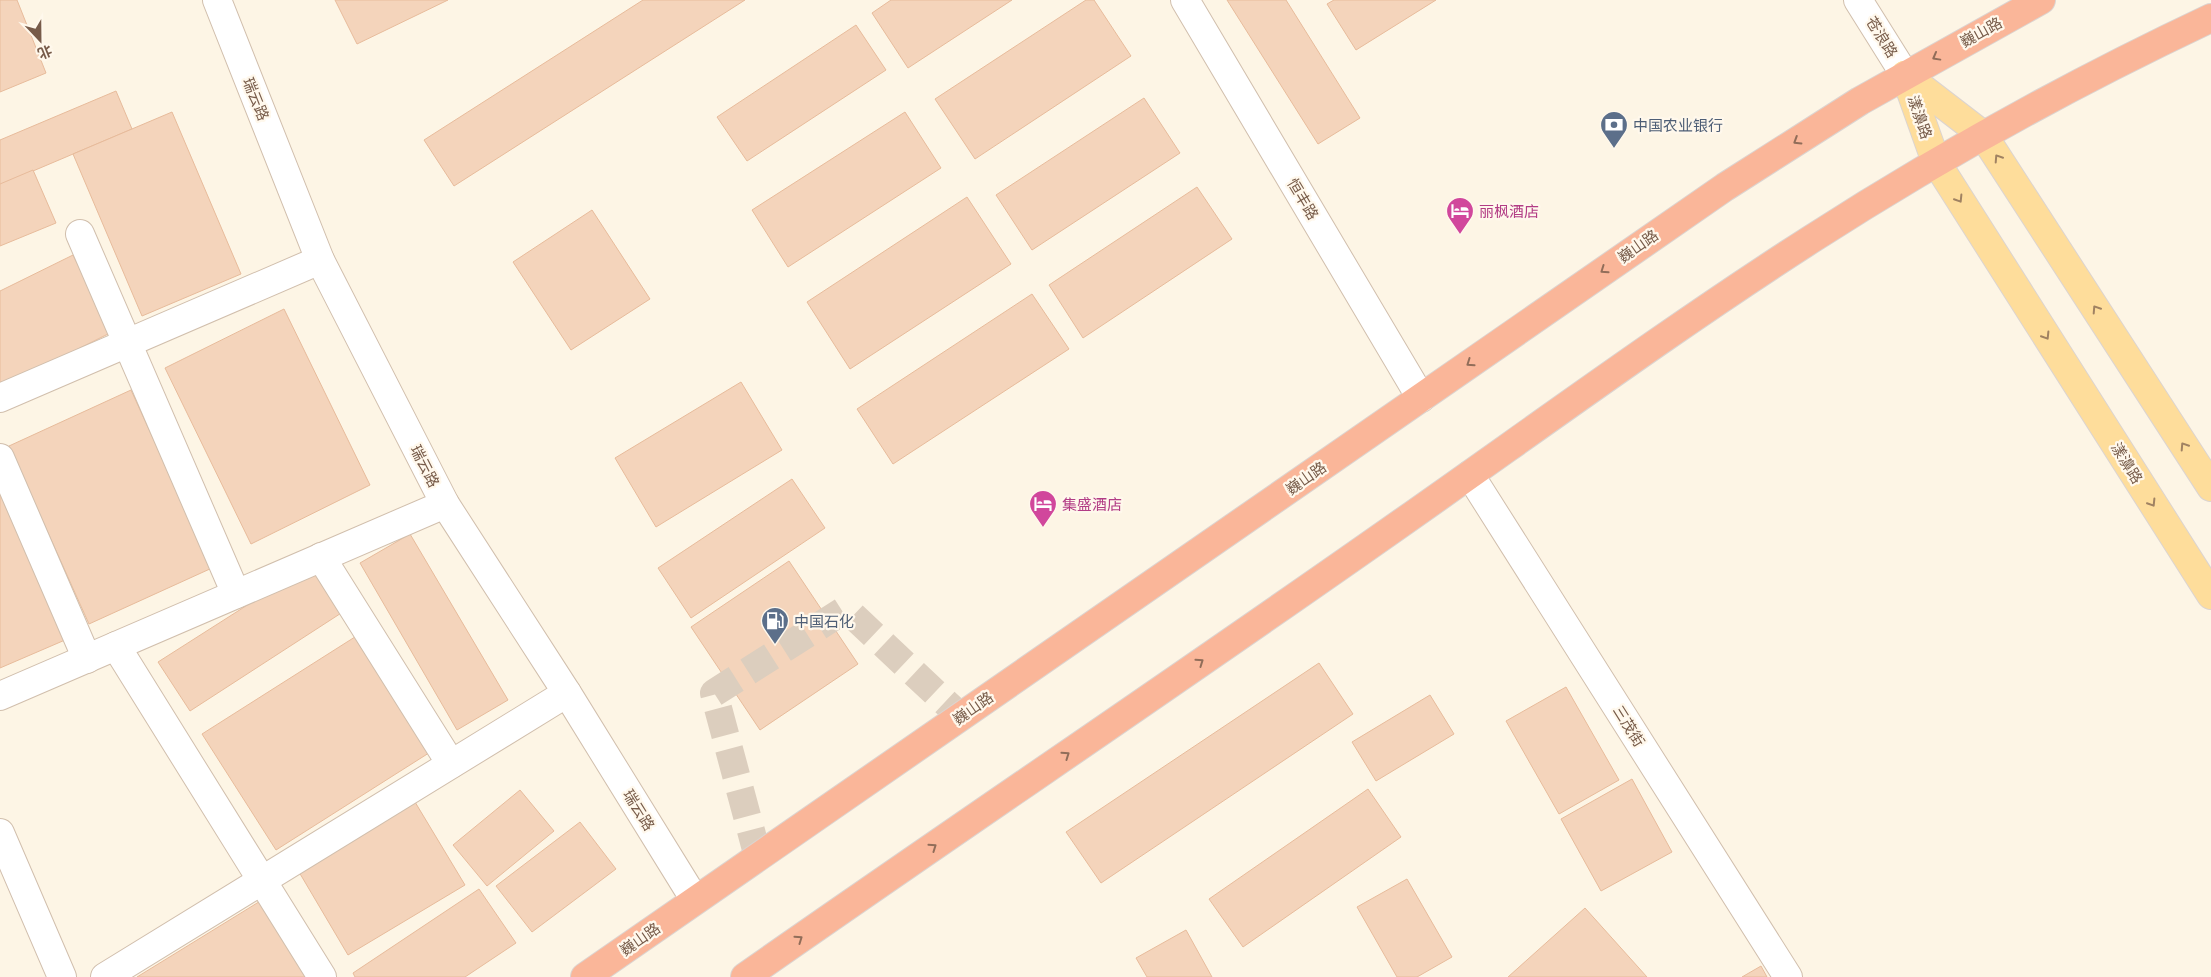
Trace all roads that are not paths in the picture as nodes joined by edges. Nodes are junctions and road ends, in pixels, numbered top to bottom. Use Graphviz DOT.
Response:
graph roads {
  1 [pos="217,0"];
  2 [pos="1185,0"];
  3 [pos="1858,0"];
  4 [pos="2040,0"];
  5 [pos="2211,18"];
  6 [pos="1905,75"];
  7 [pos="1983,135"];
  8 [pos="1936,162"];
  9 [pos="80,234"];
  10 [pos="320,260"];
  11 [pos="127,343"];
  12 [pos="0,398"];
  13 [pos="1422,398"];
  14 [pos="0,458"];
  15 [pos="1470,475"];
  16 [pos="2211,487"];
  17 [pos="445,504"];
  18 [pos="321,558"];
  19 [pos="236,594"];
  20 [pos="2211,596"];
  21 [pos="116,646"];
  22 [pos="87,659"];
  23 [pos="567,693"];
  24 [pos="0,696"];
  25 [pos="451,764"];
  26 [pos="0,833"];
  27 [pos="260,882"];
  28 [pos="695,900"];
  29 [pos="772,969"];
  30 [pos="62,977"];
  31 [pos="106,977"];
  32 [pos="322,977"];
  33 [pos="584,977"];
  34 [pos="744,977"];
  35 [pos="1788,977"];
  1 -- 10 [label="street, 瑞云路"];
  2 -- 13 [label="street, 恒丰路"];
  3 -- 6 [label="street, 苍浪路"];
  4 -- 6 [label="highway, 巍山路, one-way"];
  5 -- 7 [label="highway"];
  6 -- 7 [label="main road, 漾濞路"];
  6 -- 8 [label="main road, 漾濞路"];
  6 -- 13 [label="highway, 巍山路, one-way"];
  7 -- 8 [label="highway"];
  16 -- 7 [label="main road, 漾濞路, one-way"];
  8 -- 15 [label="highway"];
  8 -- 20 [label="main road, 漾濞路, one-way"];
  9 -- 11 [label="street"];
  10 -- 11 [label="street"];
  10 -- 17 [label="street, 瑞云路"];
  11 -- 12 [label="street"];
  11 -- 19 [label="street"];
  13 -- 28 [label="highway, 巍山路"];
  14 -- 22 [label="street"];
  29 -- 15 [label="highway, one-way"];
  15 -- 35 [label="street, 三茂街"];
  17 -- 18 [label="street"];
  17 -- 23 [label="street, 瑞云路"];
  18 -- 19 [label="street"];
  18 -- 25 [label="street"];
  19 -- 21 [label="street"];
  21 -- 22 [label="street"];
  21 -- 27 [label="street"];
  22 -- 24 [label="street"];
  23 -- 25 [label="street"];
  23 -- 28 [label="street, 瑞云路"];
  25 -- 27 [label="street"];
  26 -- 30 [label="street"];
  27 -- 31 [label="street"];
  27 -- 32 [label="street"];
  28 -- 33 [label="highway, 巍山路"];
  29 -- 34 [label="highway"];
}
